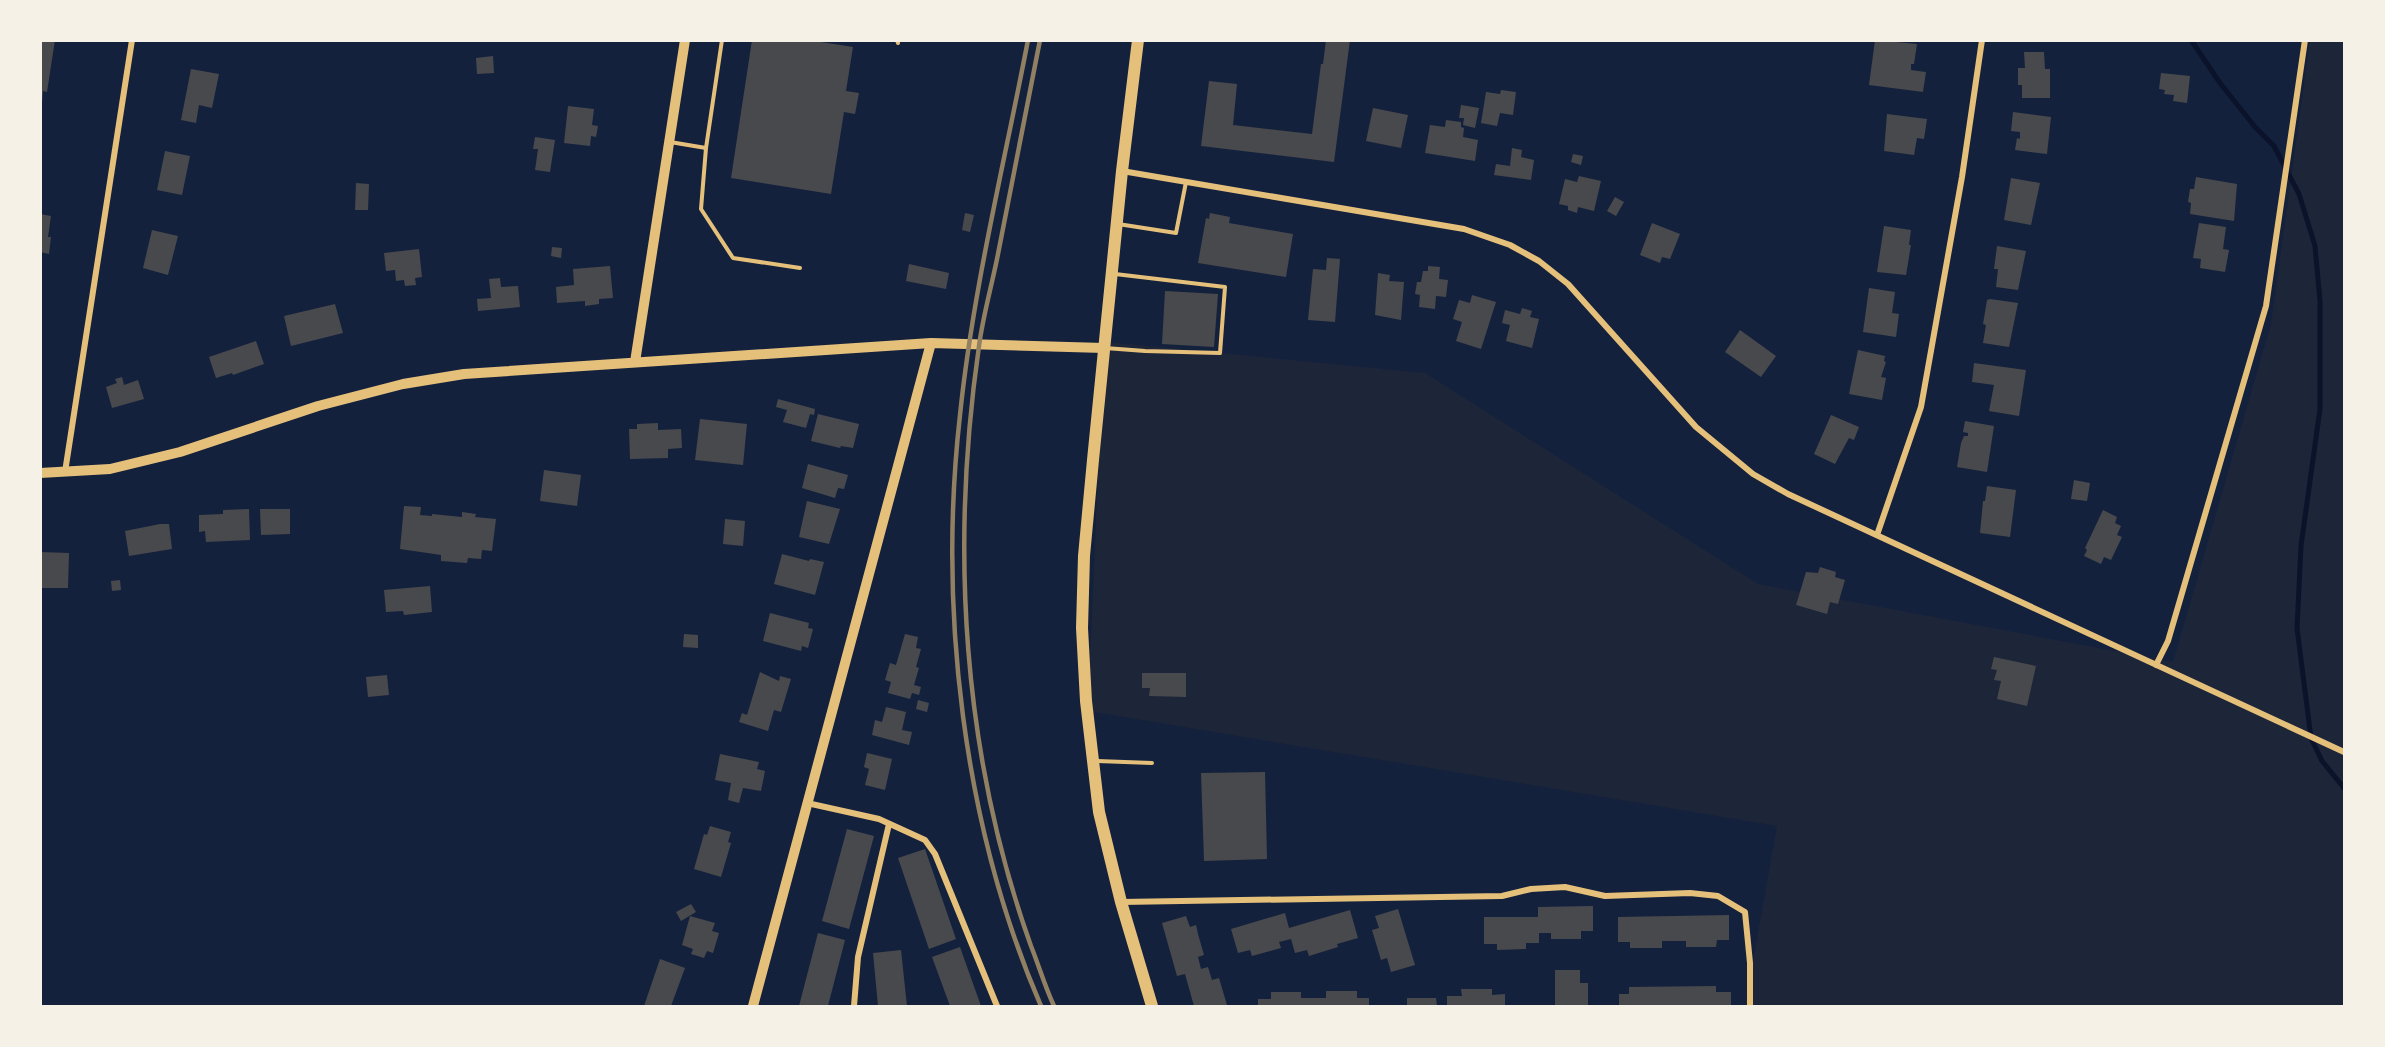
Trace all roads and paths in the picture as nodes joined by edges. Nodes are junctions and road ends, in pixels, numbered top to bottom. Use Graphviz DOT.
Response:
graph roads {
  1 [pos="132,40"];
  2 [pos="685,40"];
  3 [pos="722,40"];
  4 [pos="1138,40"];
  5 [pos="1982,40"];
  6 [pos="2305,40"];
  7 [pos="669,142"];
  8 [pos="706,148"];
  9 [pos="1122,171"];
  10 [pos="1186,182"];
  11 [pos="1116,224"];
  12 [pos="800,268"];
  13 [pos="1111,273"];
  14 [pos="931,343"];
  15 [pos="1104,348"];
  16 [pos="635,362"];
  17 [pos="40,472"];
  18 [pos="65,472"];
  19 [pos="1877,535"];
  20 [pos="2156,665"];
  21 [pos="2344,752"];
  22 [pos="1093,761"];
  23 [pos="1152,763"];
  24 [pos="807,803"];
  25 [pos="889,824"];
  26 [pos="1120,902"];
  27 [pos="753,1006"];
  28 [pos="854,1006"];
  29 [pos="997,1006"];
  30 [pos="1152,1006"];
  31 [pos="1750,1006"];
  1 -- 18 [label="street"];
  2 -- 7 [label="street"];
  3 -- 8 [label="lane"];
  4 -- 9 [label="main road"];
  5 -- 19 [label="street"];
  6 -- 20 [label="street"];
  7 -- 8 [label="lane"];
  7 -- 16 [label="street"];
  8 -- 12 [label="lane"];
  9 -- 10 [label="street"];
  9 -- 11 [label="main road"];
  10 -- 11 [label="lane"];
  10 -- 19 [label="street"];
  11 -- 13 [label="main road"];
  13 -- 15 [label="main road"];
  13 -- 15 [label="lane"];
  14 -- 15 [label="street"];
  14 -- 16 [label="street"];
  14 -- 24 [label="street"];
  15 -- 22 [label="main road"];
  16 -- 18 [label="street"];
  17 -- 18 [label="street"];
  19 -- 20 [label="street"];
  20 -- 21 [label="street"];
  22 -- 23 [label="lane"];
  22 -- 26 [label="main road"];
  24 -- 25 [label="street"];
  24 -- 27 [label="street"];
  25 -- 28 [label="street"];
  25 -- 29 [label="street"];
  26 -- 30 [label="main road"];
  26 -- 31 [label="street"];
}
